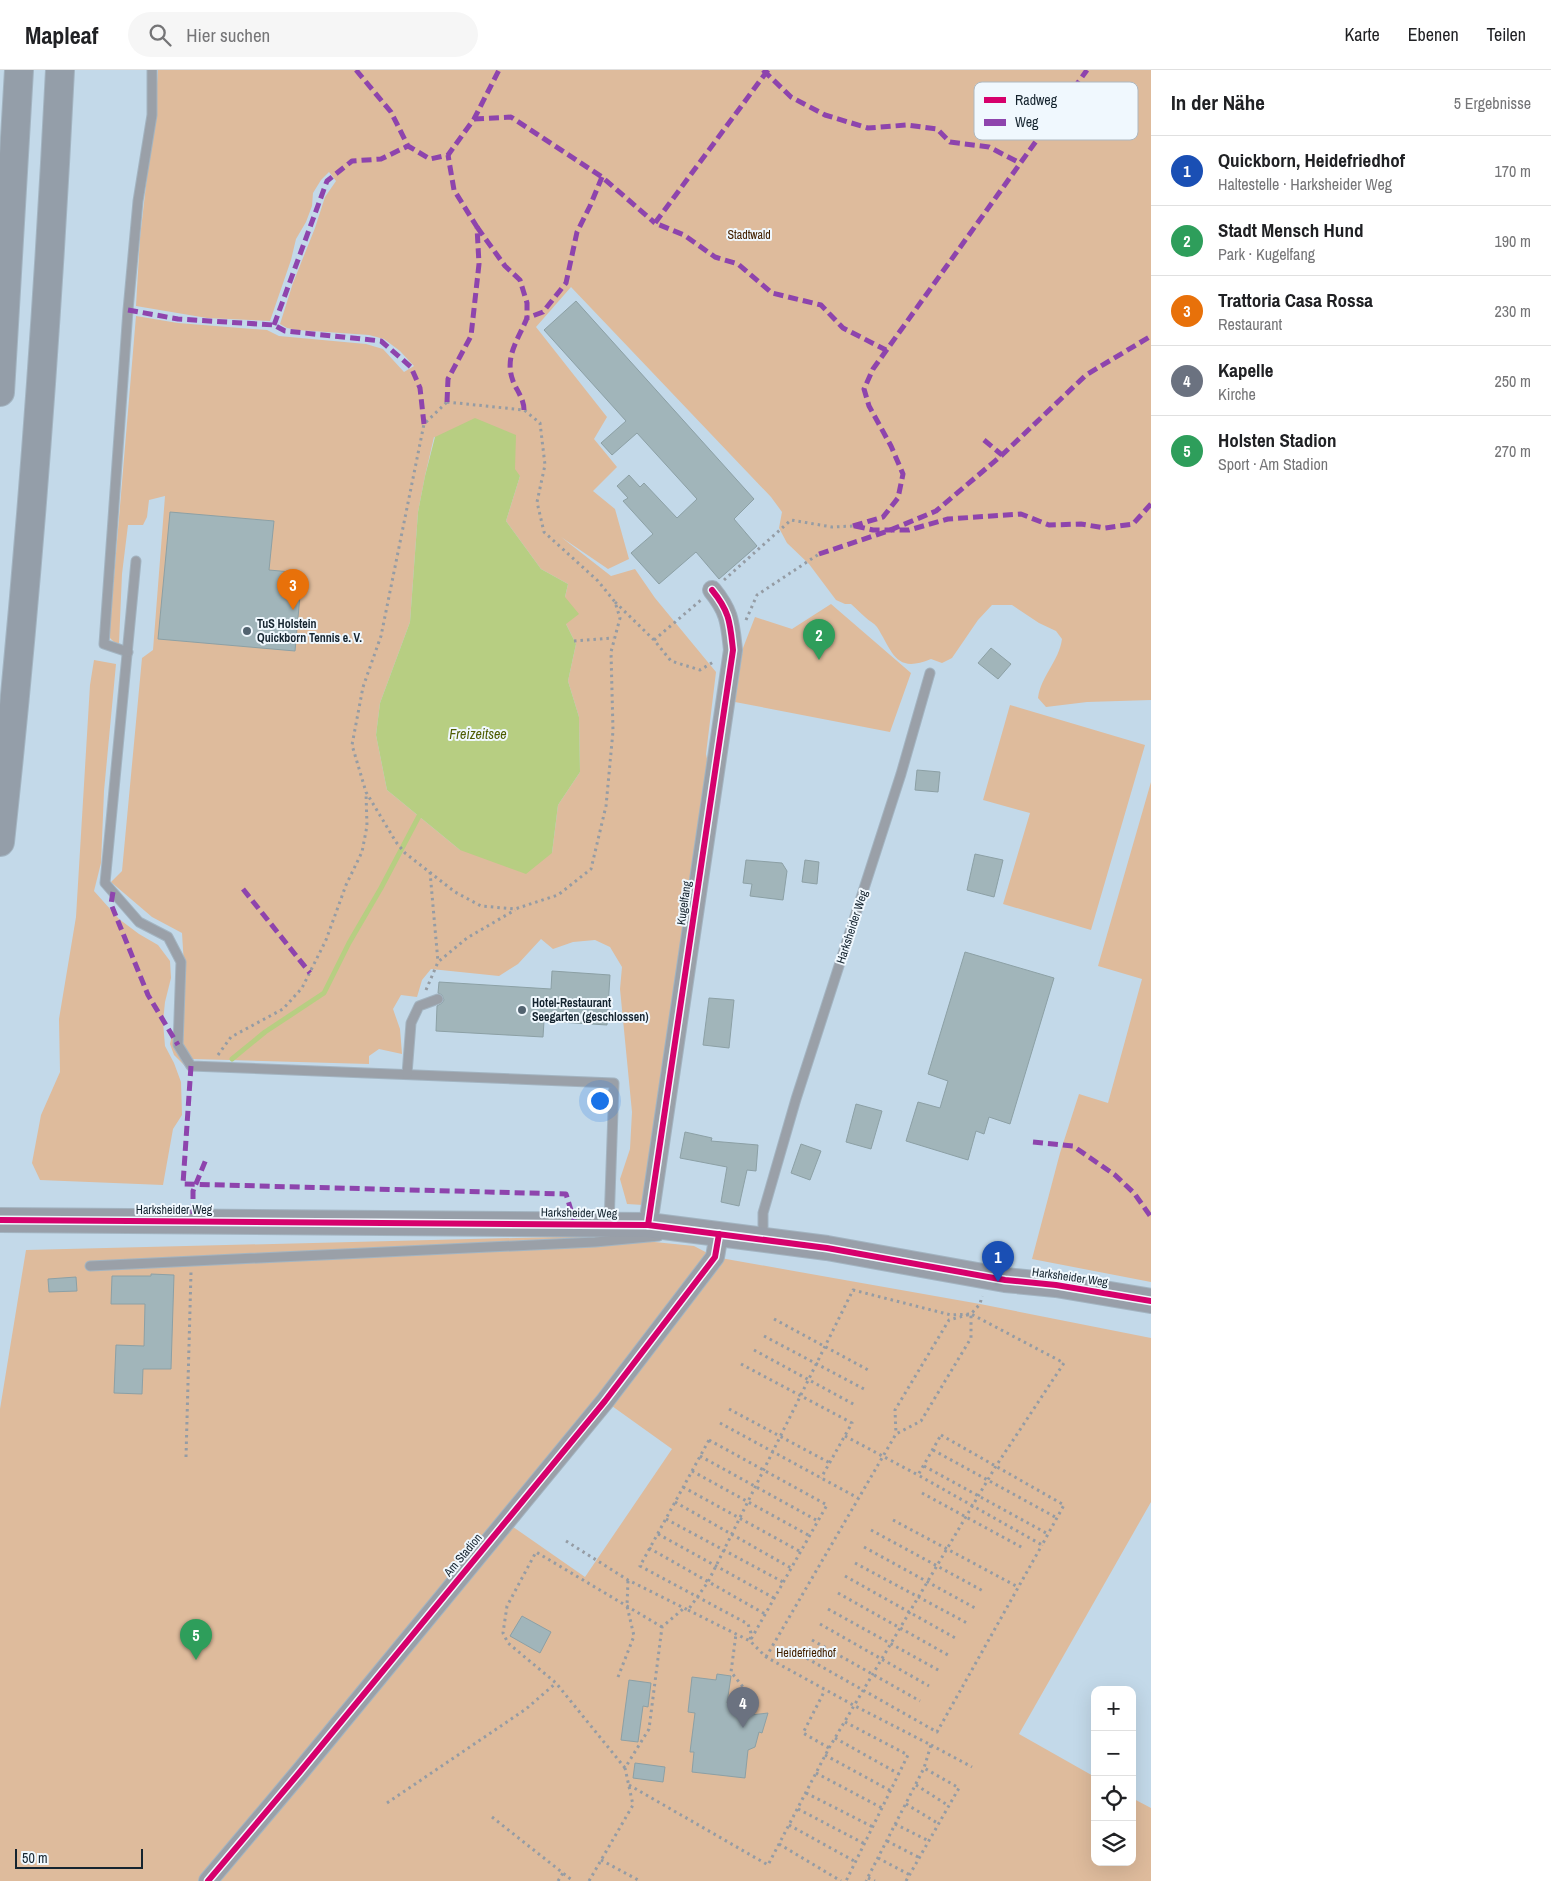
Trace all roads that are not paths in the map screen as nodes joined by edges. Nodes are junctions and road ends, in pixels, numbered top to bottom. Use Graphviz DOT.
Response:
graph roads {
  1 [pos="2,70"];
  2 [pos="19,70"];
  3 [pos="60,70"];
  4 [pos="152,70"];
  5 [pos="17,117"];
  6 [pos="0,392"];
  7 [pos="136,560"];
  8 [pos="717,586"];
  9 [pos="128,652"];
  10 [pos="930,673"];
  11 [pos="0,842"];
  12 [pos="438,999"];
  13 [pos="407,1074"];
  14 [pos="8,1220"];
  15 [pos="608,1224"];
  16 [pos="648,1225"];
  17 [pos="713,1233"];
  18 [pos="763,1240"];
  19 [pos="90,1266"];
  20 [pos="1151,1301"];
  21 [pos="208,1881"];
  1 -- 5 [label="highway"];
  2 -- 5 [label="highway"];
  3 -- 11 [label="highway"];
  4 -- 9 [label="lane"];
  5 -- 6 [label="highway"];
  7 -- 9 [label="lane"];
  8 -- 16 [label="street, Kugelfang"];
  9 -- 13 [label="lane"];
  10 -- 18 [label="lane, Harksheider Weg"];
  12 -- 13 [label="lane"];
  13 -- 15 [label="lane"];
  14 -- 15 [label="main road, Harksheider Weg"];
  15 -- 16 [label="main road, Harksheider Weg"];
  16 -- 17 [label="main road, Harksheider Weg"];
  17 -- 18 [label="main road, Harksheider Weg"];
  17 -- 19 [label="lane"];
  17 -- 21 [label="street, Am Stadion"];
  18 -- 20 [label="main road, Harksheider Weg"];
}
